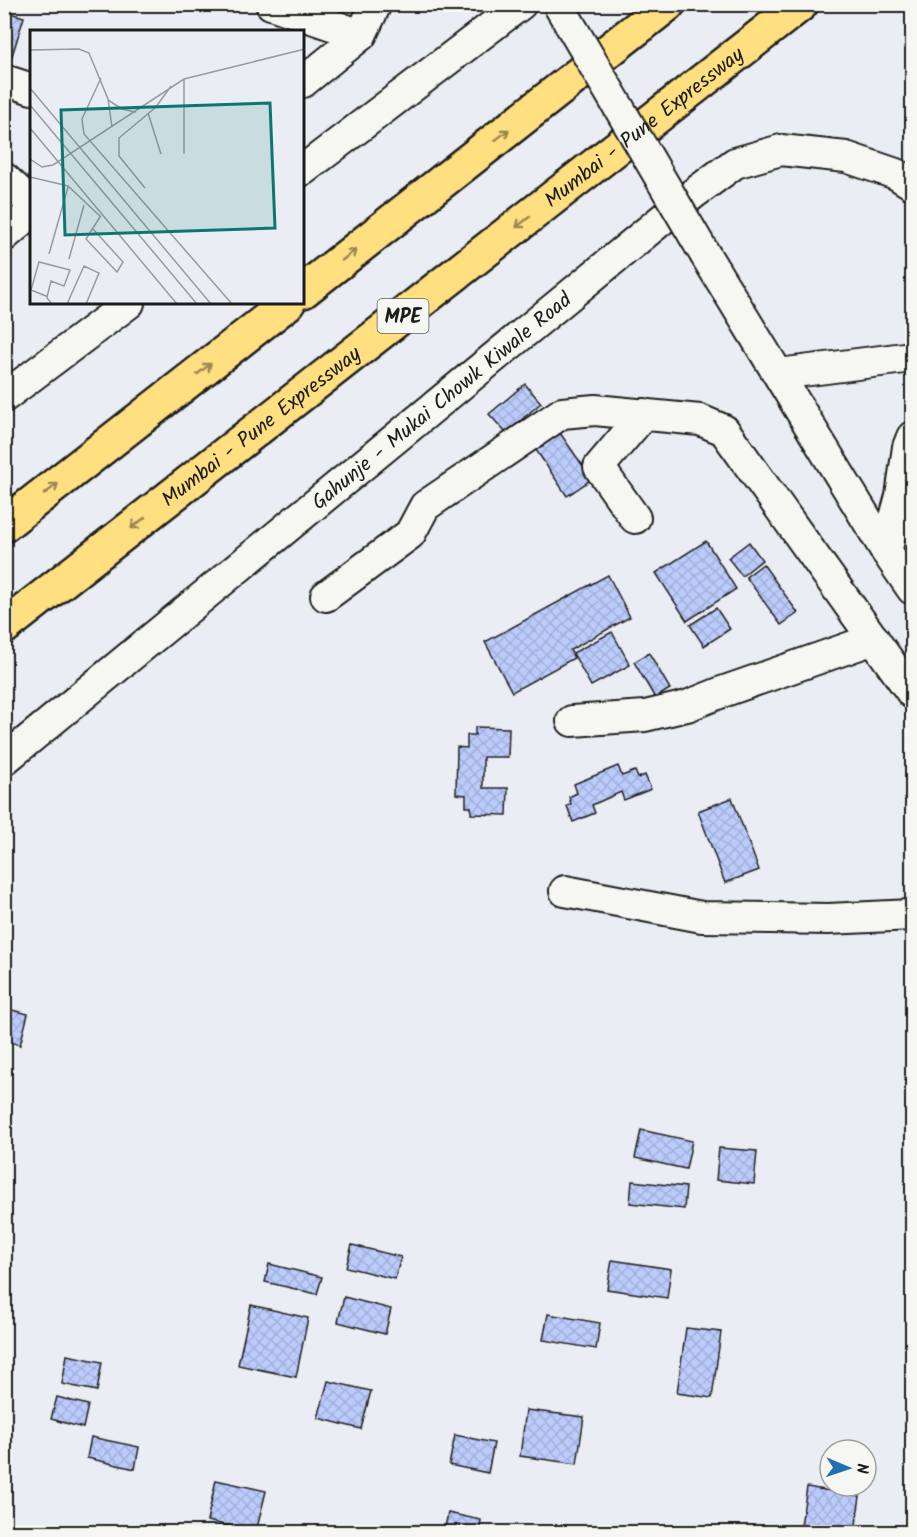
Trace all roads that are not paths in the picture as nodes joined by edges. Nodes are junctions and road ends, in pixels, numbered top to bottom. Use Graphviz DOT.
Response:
graph roads {
  1 [pos="271,4"];
  2 [pos="376,4"];
  3 [pos="521,4"];
  4 [pos="558,4"];
  5 [pos="668,4"];
  6 [pos="801,4"];
  7 [pos="361,35"];
  8 [pos="4,80"];
  9 [pos="304,81"];
  10 [pos="30,88"];
  11 [pos="304,169"];
  12 [pos="4,178"];
  13 [pos="912,184"];
  14 [pos="30,202"];
  15 [pos="30,214"];
  16 [pos="4,236"];
  17 [pos="304,290"];
  18 [pos="125,304"];
  19 [pos="287,304"];
  20 [pos="912,357"];
  21 [pos="779,374"];
  22 [pos="4,398"];
  23 [pos="644,414"];
  24 [pos="912,437"];
  25 [pos="635,518"];
  26 [pos="4,525"];
  27 [pos="886,551"];
  28 [pos="912,589"];
  29 [pos="326,596"];
  30 [pos="4,627"];
  31 [pos="874,639"];
  32 [pos="912,693"];
  33 [pos="572,721"];
  34 [pos="4,760"];
  35 [pos="565,891"];
  36 [pos="912,915"];
  1 -- 7 [label="street"];
  2 -- 7 [label="street"];
  3 -- 11 [label="street"];
  4 -- 21 [label="street, bridge"];
  17 -- 5 [label="highway, one-way"];
  6 -- 30 [label="highway, Mumbai - Pune Expressway / MPE, one-way"];
  7 -- 9 [label="street"];
  8 -- 10 [label="street"];
  12 -- 14 [label="street"];
  13 -- 34 [label="street, Gahunje - Mukai Chowk Kiwale Road"];
  15 -- 16 [label="street"];
  18 -- 22 [label="street"];
  26 -- 19 [label="highway, one-way"];
  20 -- 21 [label="street"];
  21 -- 27 [label="street"];
  23 -- 25 [label="street"];
  23 -- 29 [label="street"];
  23 -- 31 [label="street"];
  24 -- 27 [label="street"];
  27 -- 28 [label="street"];
  31 -- 32 [label="street"];
  31 -- 33 [label="street"];
  35 -- 36 [label="street"];
}
